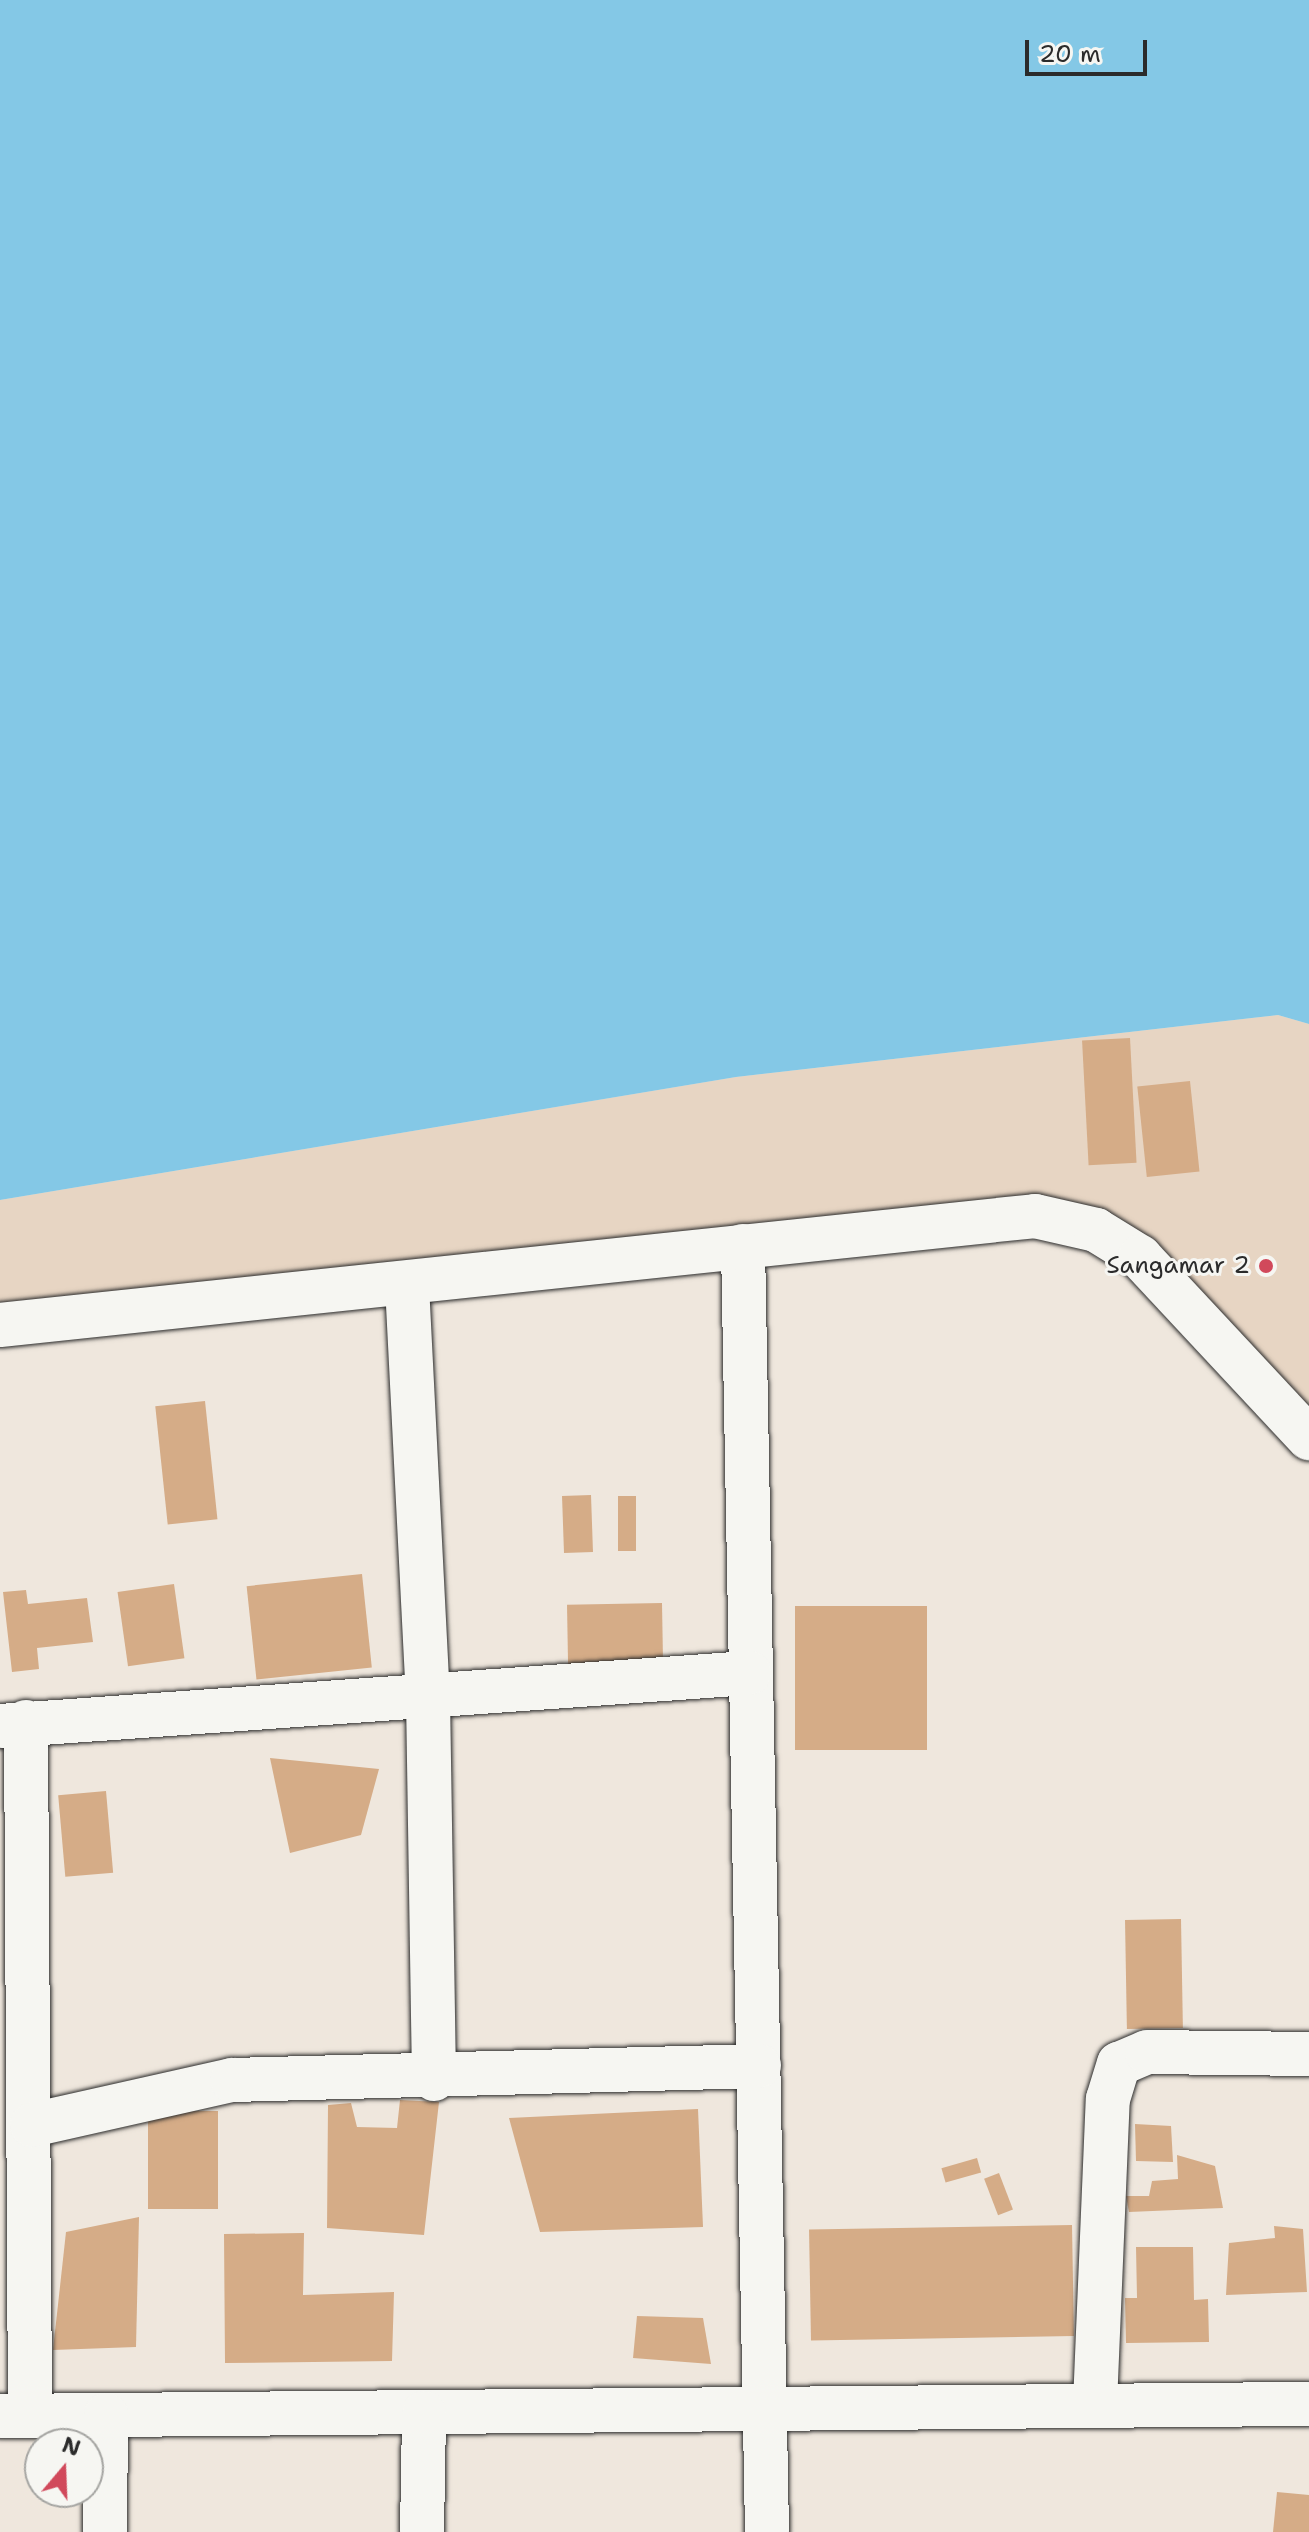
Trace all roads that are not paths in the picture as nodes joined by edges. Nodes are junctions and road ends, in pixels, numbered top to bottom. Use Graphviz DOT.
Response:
graph roads {
  1 [pos="743,1246"];
  2 [pos="407,1285"];
  3 [pos="0,1325"];
  4 [pos="1309,1438"];
  5 [pos="749,1673"];
  6 [pos="428,1697"];
  7 [pos="13,1724"];
  8 [pos="1309,2054"];
  9 [pos="759,2066"];
  10 [pos="434,2079"];
  11 [pos="32,2125"];
  12 [pos="1095,2404"];
  13 [pos="1309,2404"];
  14 [pos="768,2405"];
  15 [pos="424,2413"];
  16 [pos="106,2415"];
  17 [pos="15,2416"];
  18 [pos="105,2532"];
  19 [pos="422,2532"];
  20 [pos="767,2532"];
  1 -- 2 [label="street"];
  1 -- 4 [label="street"];
  1 -- 5 [label="street"];
  2 -- 3 [label="street"];
  2 -- 6 [label="street"];
  5 -- 6 [label="street"];
  5 -- 9 [label="street"];
  6 -- 7 [label="street"];
  6 -- 10 [label="street"];
  7 -- 11 [label="street"];
  8 -- 12 [label="street"];
  9 -- 10 [label="street"];
  9 -- 14 [label="street"];
  10 -- 11 [label="street"];
  11 -- 17 [label="street"];
  12 -- 13 [label="street"];
  12 -- 14 [label="street"];
  14 -- 15 [label="street"];
  14 -- 20 [label="street"];
  15 -- 16 [label="street"];
  15 -- 19 [label="street"];
  16 -- 17 [label="street"];
  16 -- 18 [label="street"];
}
